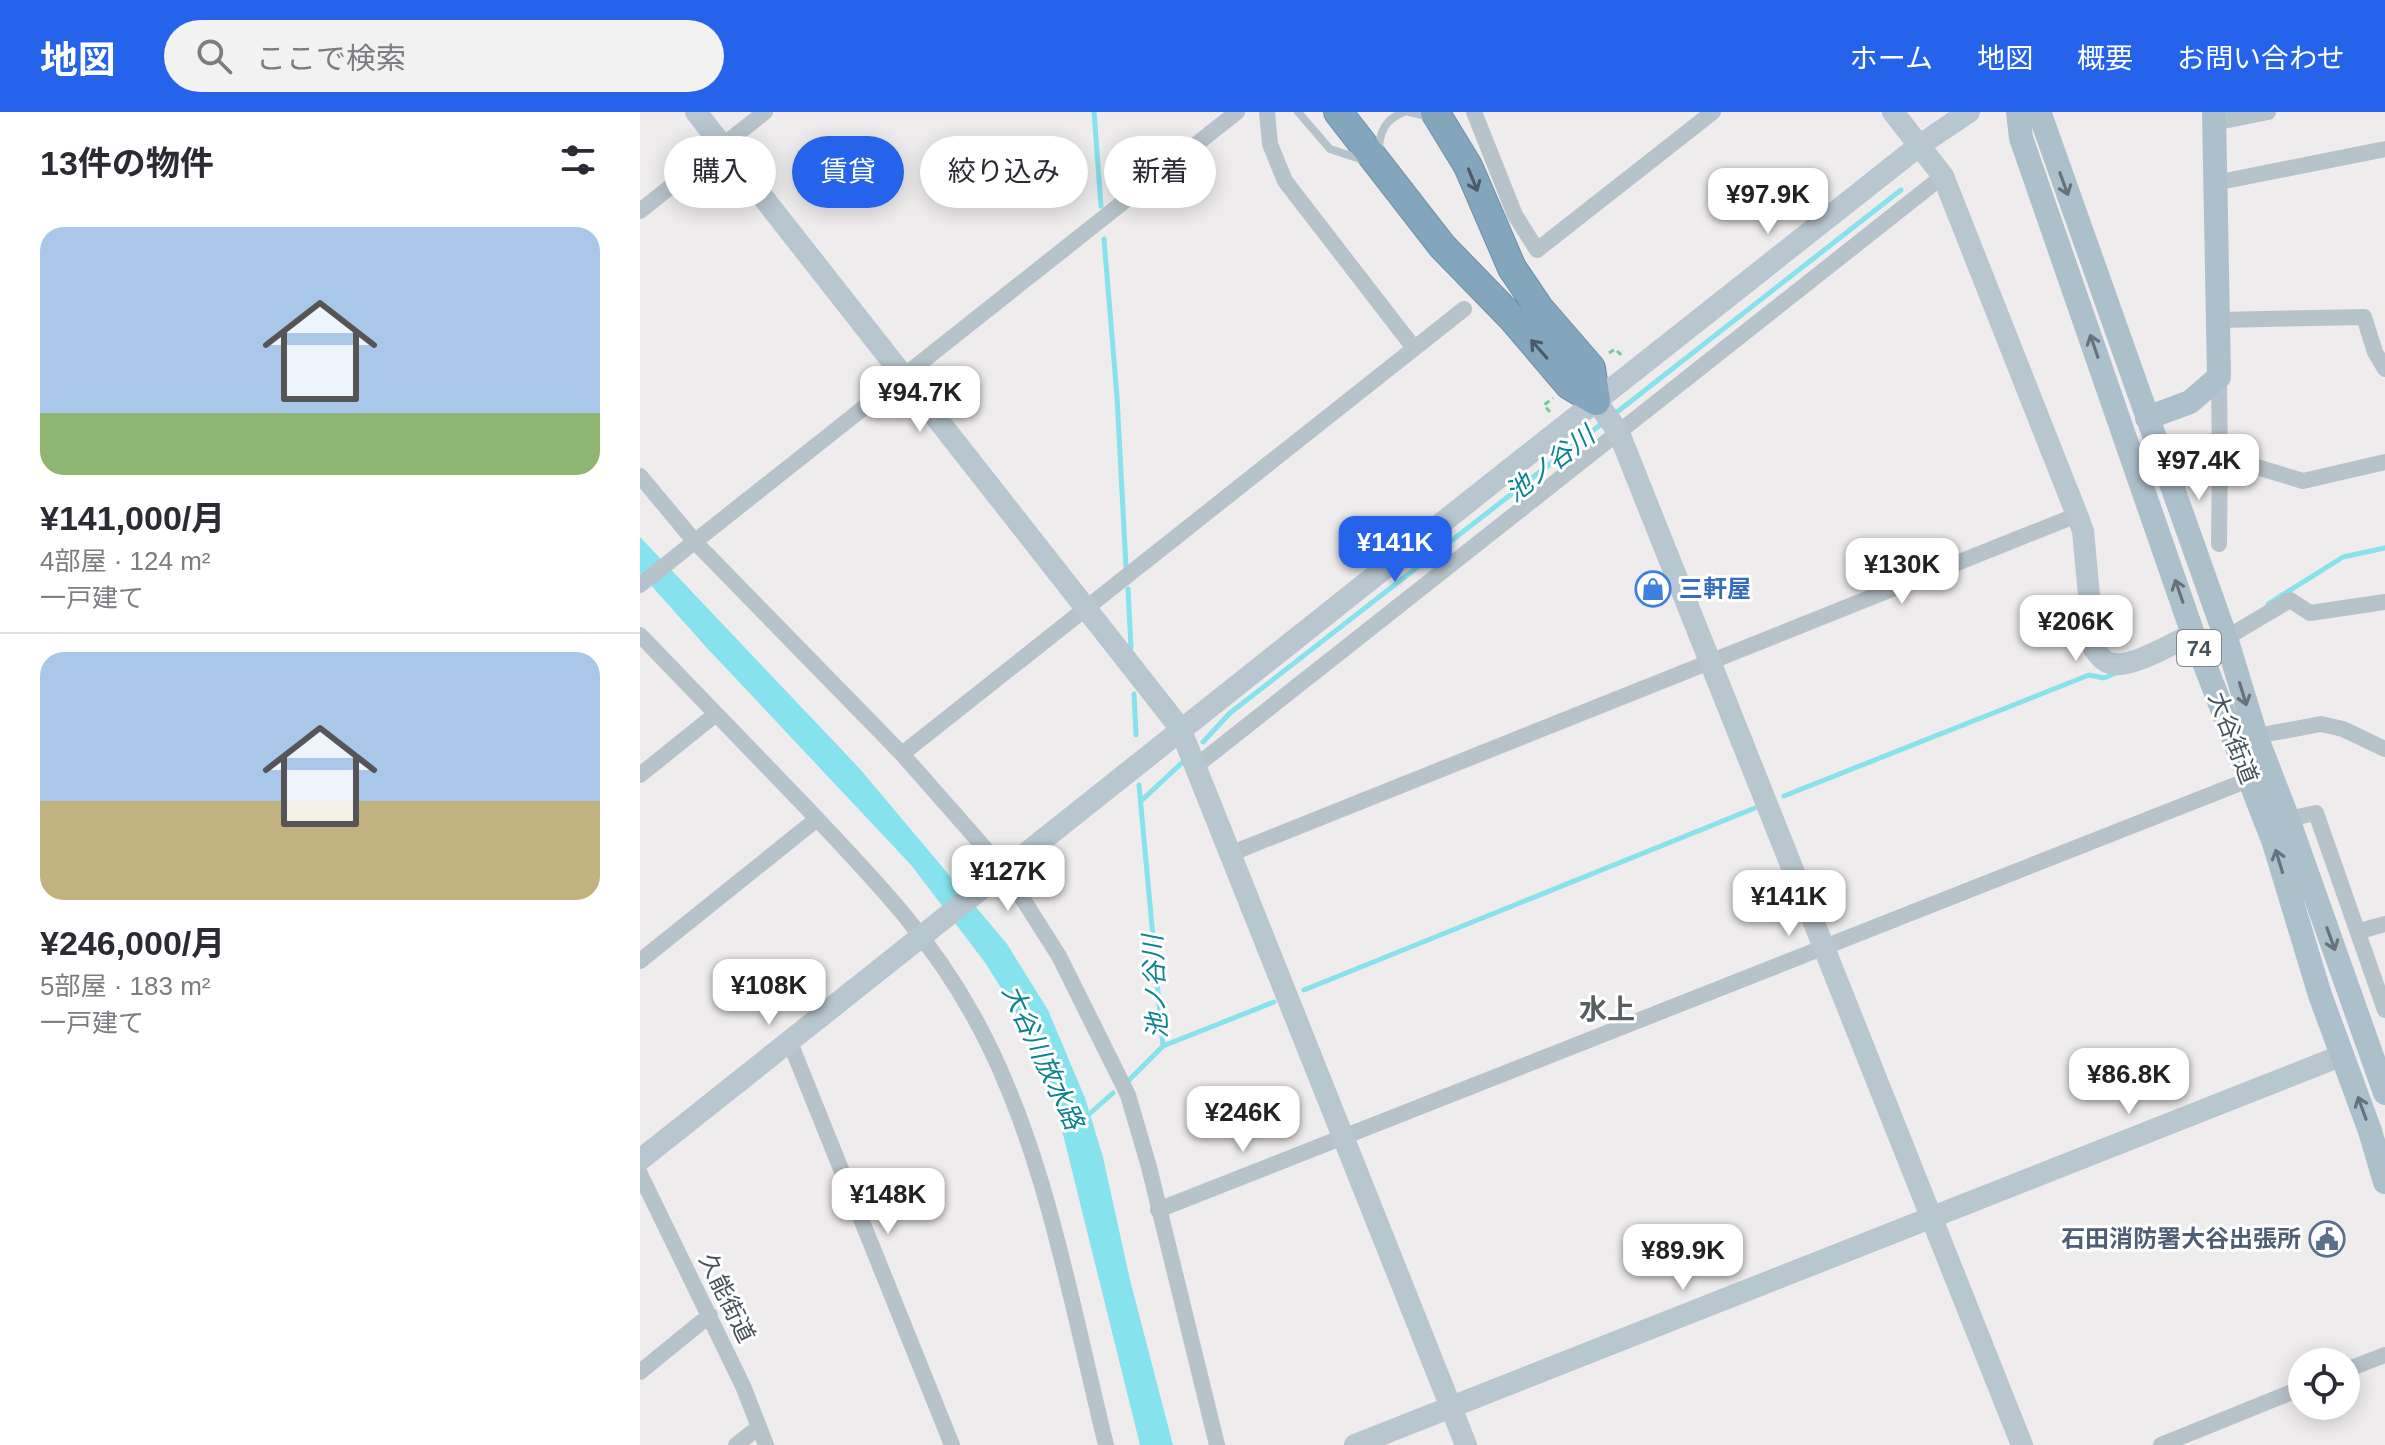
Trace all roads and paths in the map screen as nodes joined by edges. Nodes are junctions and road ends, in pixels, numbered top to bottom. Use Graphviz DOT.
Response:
graph roads {
  1 [pos="696,112"];
  2 [pos="765,112"];
  3 [pos="1237,112"];
  4 [pos="1267,112"];
  5 [pos="1298,112"];
  6 [pos="1338,112"];
  7 [pos="1406,112"];
  8 [pos="1474,112"];
  9 [pos="1713,112"];
  10 [pos="1893,112"];
  11 [pos="1969,112"];
  12 [pos="2018,112"];
  13 [pos="2036,112"];
  14 [pos="2268,112"];
  15 [pos="1439,117"];
  16 [pos="2214,117"];
  17 [pos="715,136"];
  18 [pos="734,136"];
  19 [pos="1920,145"];
  20 [pos="2385,149"];
  21 [pos="1378,165"];
  22 [pos="1943,176"];
  23 [pos="2215,183"];
  24 [pos="664,192"];
  25 [pos="772,208"];
  26 [pos="640,211"];
  27 [pos="1464,309"];
  28 [pos="2218,320"];
  29 [pos="1414,348"];
  30 [pos="1620,354"];
  31 [pos="1606,356"];
  32 [pos="2385,369"];
  33 [pos="904,376"];
  34 [pos="2219,377"];
  35 [pos="1556,395"];
  36 [pos="1551,413"];
  37 [pos="1608,417"];
  38 [pos="2147,418"];
  39 [pos="2220,461"];
  40 [pos="2385,462"];
  41 [pos="640,476"];
  42 [pos="2077,515"];
  43 [pos="696,543"];
  44 [pos="2219,544"];
  45 [pos="640,585"];
  46 [pos="2385,602"];
  47 [pos="1087,608"];
  48 [pos="2193,634"];
  49 [pos="640,635"];
  50 [pos="2226,638"];
  51 [pos="1711,661"];
  52 [pos="716,714"];
  53 [pos="1180,728"];
  54 [pos="2245,738"];
  55 [pos="2385,749"];
  56 [pos="902,754"];
  57 [pos="1196,766"];
  58 [pos="640,775"];
  59 [pos="2248,780"];
  60 [pos="817,819"];
  61 [pos="2288,819"];
  62 [pos="1232,853"];
  63 [pos="1005,871"];
  64 [pos="2385,924"];
  65 [pos="2360,931"];
  66 [pos="924,932"];
  67 [pos="1824,946"];
  68 [pos="640,961"];
  69 [pos="2385,1010"];
  70 [pos="789,1040"];
  71 [pos="2343,1055"];
  72 [pos="2385,1093"];
  73 [pos="1344,1134"];
  74 [pos="640,1160"];
  75 [pos="640,1174"];
  76 [pos="2385,1182"];
  77 [pos="1158,1210"];
  78 [pos="1932,1219"];
  79 [pos="710,1315"];
  80 [pos="2385,1355"];
  81 [pos="2360,1365"];
  82 [pos="640,1372"];
  83 [pos="2288,1394"];
  84 [pos="1452,1408"];
  85 [pos="759,1427"];
  86 [pos="736,1445"];
  87 [pos="766,1445"];
  88 [pos="952,1445"];
  89 [pos="1106,1445"];
  90 [pos="1217,1445"];
  91 [pos="1355,1445"];
  92 [pos="1466,1445"];
  93 [pos="2022,1445"];
  94 [pos="2161,1445"];
  1 -- 17 [label="street"];
  2 -- 18 [label="street"];
  3 -- 33 [label="street"];
  4 -- 29 [label="street"];
  5 -- 21 [label="lane"];
  6 -- 21 [label="highway"];
  7 -- 15 [label="lane"];
  7 -- 21 [label="lane"];
  8 -- 9 [label="street"];
  10 -- 19 [label="street"];
  11 -- 19 [label="street"];
  48 -- 12 [label="main road, 大谷街道 / 74, one-way"];
  13 -- 38 [label="main road, 大谷街道 / 74, one-way"];
  14 -- 16 [label="street"];
  15 -- 37 [label="highway, one-way"];
  16 -- 23 [label="main road"];
  19 -- 22 [label="street"];
  19 -- 37 [label="street"];
  20 -- 23 [label="street"];
  37 -- 21 [label="highway, one-way"];
  22 -- 37 [label="street"];
  22 -- 42 [label="street"];
  23 -- 28 [label="main road"];
  24 -- 26 [label="street"];
  25 -- 33 [label="street"];
  27 -- 29 [label="street"];
  28 -- 32 [label="street"];
  28 -- 34 [label="main road"];
  29 -- 47 [label="street"];
  30 -- 31 [label="path"];
  33 -- 43 [label="street"];
  33 -- 47 [label="street"];
  34 -- 38 [label="main road"];
  34 -- 39 [label="street"];
  35 -- 36 [label="path"];
  37 -- 51 [label="street"];
  37 -- 53 [label="street"];
  37 -- 57 [label="street"];
  38 -- 50 [label="main road, 大谷街道 / 74"];
  39 -- 40 [label="street"];
  39 -- 44 [label="street"];
  41 -- 43 [label="street"];
  42 -- 48 [label="street"];
  42 -- 51 [label="street"];
  43 -- 45 [label="street"];
  43 -- 56 [label="street"];
  46 -- 50 [label="street"];
  47 -- 53 [label="street"];
  47 -- 56 [label="street"];
  48 -- 54 [label="main road, 大谷街道 / 74"];
  49 -- 52 [label="street"];
  50 -- 54 [label="main road, 大谷街道 / 74, one-way"];
  51 -- 62 [label="street"];
  51 -- 67 [label="street"];
  52 -- 58 [label="street"];
  52 -- 60 [label="street"];
  53 -- 57 [label="street"];
  53 -- 63 [label="street"];
  54 -- 55 [label="street"];
  54 -- 59 [label="main road, 大谷街道 / 74"];
  54 -- 61 [label="main road, 大谷街道 / 74"];
  56 -- 63 [label="street"];
  57 -- 62 [label="street"];
  59 -- 67 [label="street"];
  71 -- 59 [label="main road, 大谷街道 / 74, one-way"];
  60 -- 66 [label="street"];
  60 -- 68 [label="street"];
  61 -- 65 [label="street"];
  61 -- 72 [label="main road, 大谷街道 / 74, one-way"];
  62 -- 73 [label="street"];
  63 -- 66 [label="street"];
  63 -- 77 [label="street"];
  64 -- 65 [label="street"];
  65 -- 69 [label="street"];
  66 -- 70 [label="street"];
  66 -- 89 [label="street"];
  67 -- 73 [label="street"];
  67 -- 78 [label="street"];
  70 -- 74 [label="street"];
  70 -- 88 [label="street"];
  76 -- 71 [label="main road, 大谷街道 / 74, one-way"];
  71 -- 78 [label="street"];
  73 -- 77 [label="street"];
  73 -- 84 [label="street"];
  75 -- 79 [label="street, 久能街道"];
  77 -- 90 [label="street"];
  78 -- 84 [label="street"];
  78 -- 93 [label="street"];
  79 -- 82 [label="street"];
  79 -- 85 [label="street, 久能街道"];
  80 -- 81 [label="street"];
  83 -- 94 [label="street"];
  84 -- 91 [label="street"];
  84 -- 92 [label="street"];
  85 -- 86 [label="street"];
  85 -- 87 [label="street, 久能街道"];
}
